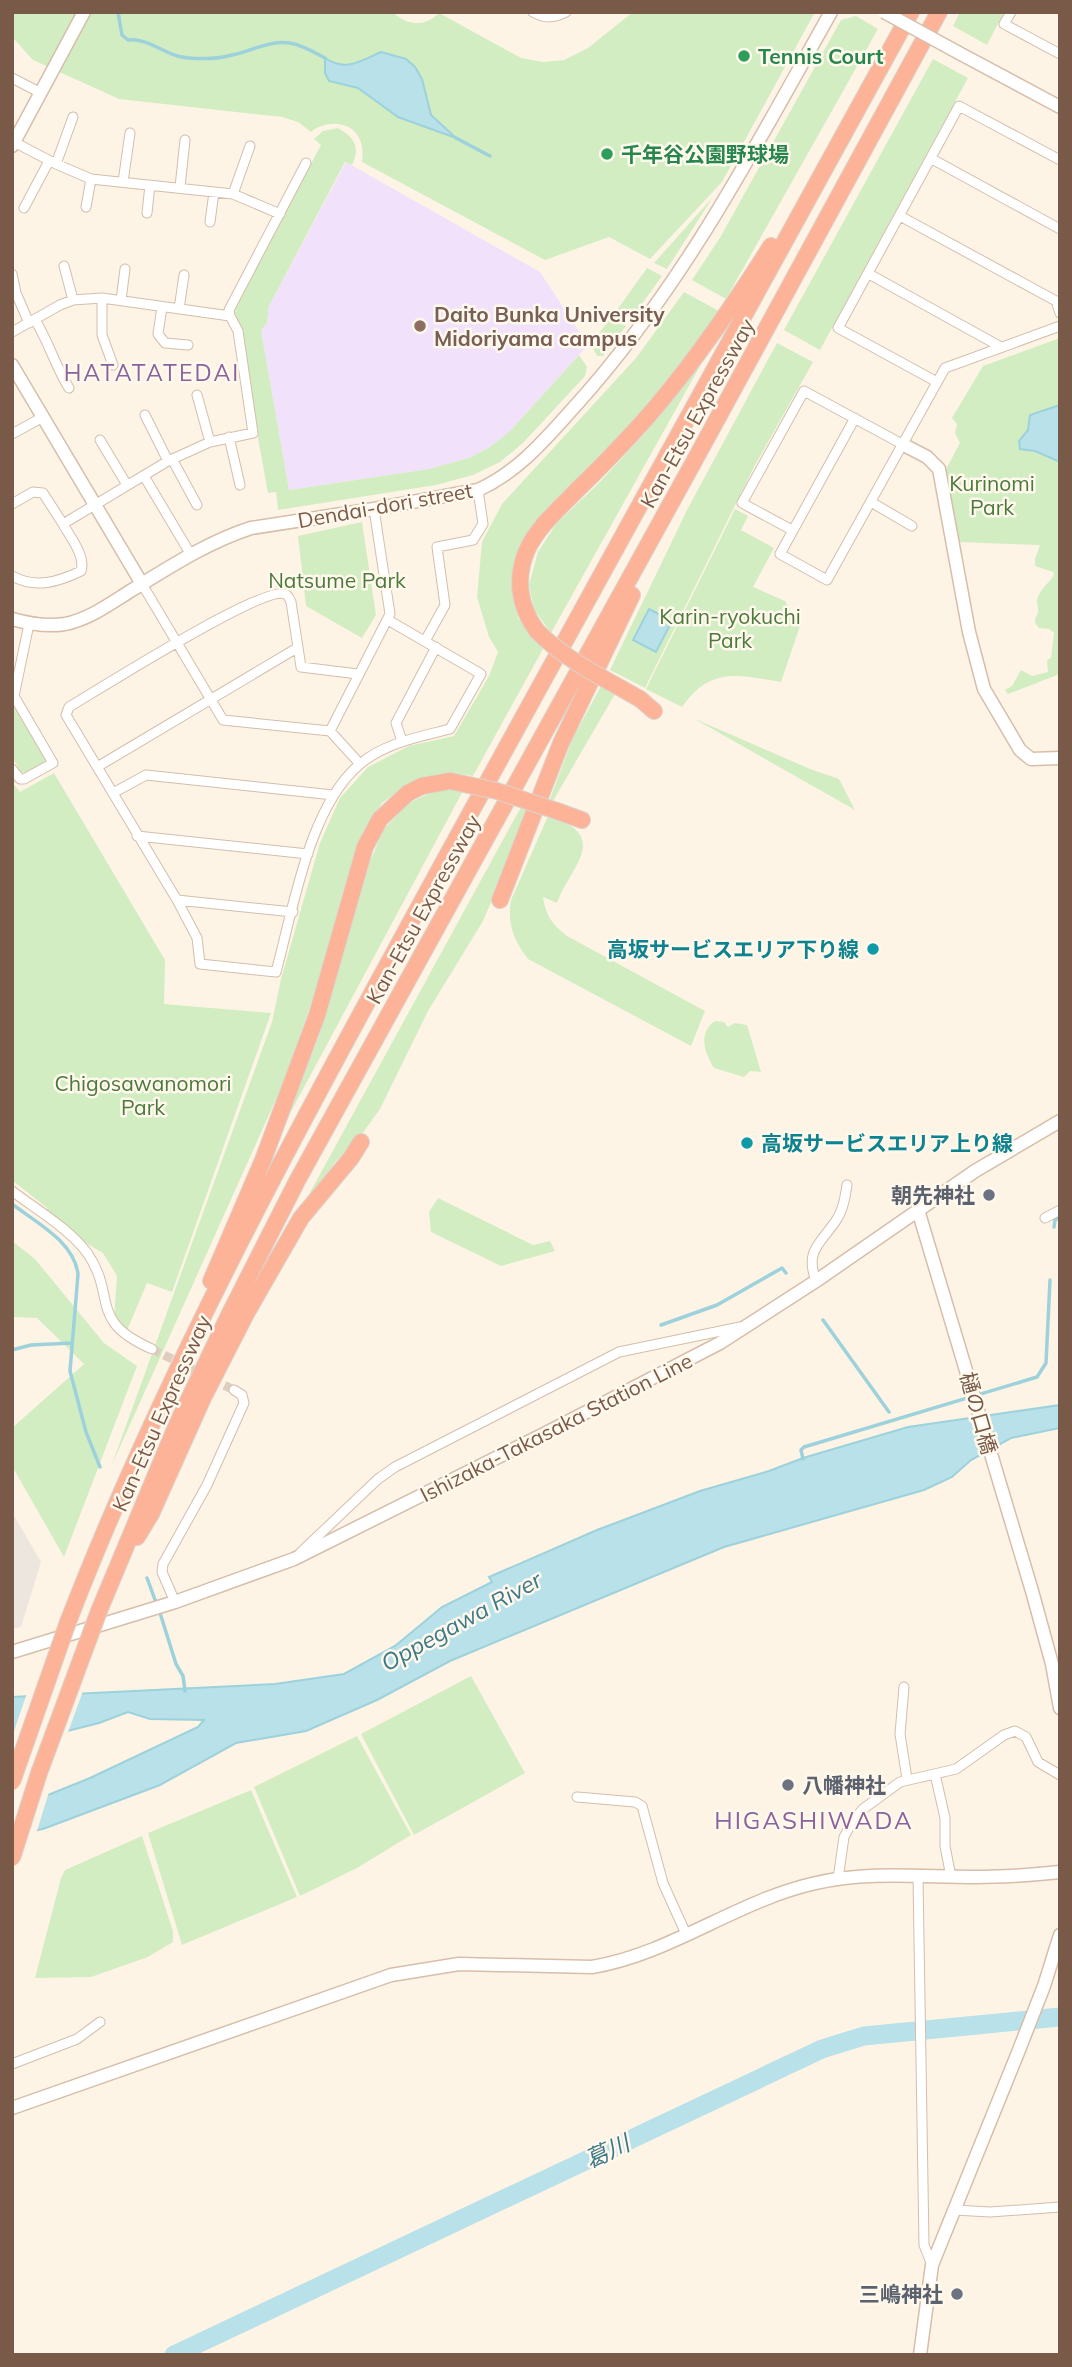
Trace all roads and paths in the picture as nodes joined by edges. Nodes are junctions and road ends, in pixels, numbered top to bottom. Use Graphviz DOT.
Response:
graph roads {
  1 [pos="84,12"];
  2 [pos="533,12"];
  3 [pos="566,12"];
  4 [pos="831,12"];
  5 [pos="884,12"];
  6 [pos="911,12"];
  7 [pos="939,12"];
  8 [pos="1011,12"];
  9 [pos="1060,54"];
  10 [pos="12,78"];
  11 [pos="41,93"];
  12 [pos="1060,107"];
  13 [pos="73,117"];
  14 [pos="130,133"];
  15 [pos="842,137"];
  16 [pos="186,140"];
  17 [pos="13,144"];
  18 [pos="250,146"];
  19 [pos="932,159"];
  20 [pos="1060,160"];
  21 [pos="52,163"];
  22 [pos="306,163"];
  23 [pos="92,179"];
  24 [pos="123,182"];
  25 [pos="150,185"];
  26 [pos="180,187"];
  27 [pos="214,192"];
  28 [pos="233,194"];
  29 [pos="86,207"];
  30 [pos="24,208"];
  31 [pos="147,213"];
  32 [pos="280,214"];
  33 [pos="900,216"];
  34 [pos="210,222"];
  35 [pos="1060,229"];
  36 [pos="64,266"];
  37 [pos="125,268"];
  38 [pos="12,274"];
  39 [pos="869,274"];
  40 [pos="184,275"];
  41 [pos="102,298"];
  42 [pos="73,300"];
  43 [pos="121,300"];
  44 [pos="162,307"];
  45 [pos="179,309"];
  46 [pos="1060,313"];
  47 [pos="230,316"];
  48 [pos="32,321"];
  49 [pos="1060,326"];
  50 [pos="12,332"];
  51 [pos="188,345"];
  52 [pos="1001,347"];
  53 [pos="12,365"];
  54 [pos="113,365"];
  55 [pos="936,382"];
  56 [pos="69,388"];
  57 [pos="197,395"];
  58 [pos="145,415"];
  59 [pos="43,417"];
  60 [pos="855,418"];
  61 [pos="12,435"];
  62 [pos="229,438"];
  63 [pos="100,440"];
  64 [pos="210,442"];
  65 [pos="902,443"];
  66 [pos="697,456"];
  67 [pos="170,460"];
  68 [pos="144,476"];
  69 [pos="127,485"];
  70 [pos="240,485"];
  71 [pos="478,490"];
  72 [pos="871,502"];
  73 [pos="12,504"];
  74 [pos="197,505"];
  75 [pos="95,506"];
  76 [pos="374,509"];
  77 [pos="63,524"];
  78 [pos="912,526"];
  79 [pos="792,530"];
  80 [pos="191,555"];
  81 [pos="12,576"];
  82 [pos="142,584"];
  83 [pos="12,619"];
  84 [pos="388,620"];
  85 [pos="29,624"];
  86 [pos="425,641"];
  87 [pos="178,644"];
  88 [pos="436,647"];
  89 [pos="297,648"];
  90 [pos="358,674"];
  91 [pos="210,699"];
  92 [pos="654,711"];
  93 [pos="330,731"];
  94 [pos="402,741"];
  95 [pos="1060,758"];
  96 [pos="360,764"];
  97 [pos="97,766"];
  98 [pos="12,769"];
  99 [pos="113,793"];
  100 [pos="333,795"];
  101 [pos="582,820"];
  102 [pos="137,836"];
  103 [pos="308,854"];
  104 [pos="177,900"];
  105 [pos="500,900"];
  106 [pos="293,912"];
  107 [pos="1060,1121"];
  108 [pos="361,1142"];
  109 [pos="848,1185"];
  110 [pos="12,1191"];
  111 [pos="918,1210"];
  112 [pos="1060,1210"];
  113 [pos="1045,1218"];
  114 [pos="816,1281"];
  115 [pos="748,1325"];
  116 [pos="152,1349"];
  117 [pos="234,1390"];
  118 [pos="127,1476"];
  119 [pos="294,1559"];
  120 [pos="108,1586"];
  121 [pos="170,1603"];
  122 [pos="12,1652"];
  123 [pos="904,1688"];
  124 [pos="1060,1708"];
  125 [pos="936,1774"];
  126 [pos="1060,1775"];
  127 [pos="907,1779"];
  128 [pos="12,1782"];
  129 [pos="577,1797"];
  130 [pos="12,1858"];
  131 [pos="1060,1872"];
  132 [pos="918,1877"];
  133 [pos="951,1877"];
  134 [pos="838,1879"];
  135 [pos="686,1934"];
  136 [pos="1060,1935"];
  137 [pos="100,2022"];
  138 [pos="12,2064"];
  139 [pos="12,2108"];
  140 [pos="1060,2207"];
  141 [pos="955,2210"];
  142 [pos="932,2265"];
  143 [pos="920,2355"];
  1 -- 11 [label="street"];
  2 -- 3 [label="street"];
  4 -- 71 [label="street, Dendai-dori street"];
  5 -- 12 [label="street, bridge"];
  6 -- 15 [label="highway, Kan-Etsu Expressway"];
  7 -- 66 [label="highway, Kan-Etsu Expressway"];
  8 -- 9 [label="street"];
  10 -- 11 [label="street"];
  11 -- 17 [label="street"];
  13 -- 21 [label="street"];
  14 -- 24 [label="street"];
  15 -- 92 [label="highway, bridge"];
  15 -- 118 [label="highway, Kan-Etsu Expressway"];
  16 -- 26 [label="street"];
  17 -- 21 [label="street"];
  18 -- 28 [label="street"];
  19 -- 20 [label="street"];
  19 -- 33 [label="street"];
  19 -- 35 [label="street"];
  21 -- 23 [label="street"];
  21 -- 30 [label="street"];
  22 -- 32 [label="street"];
  23 -- 24 [label="street"];
  23 -- 29 [label="street"];
  24 -- 25 [label="street"];
  25 -- 26 [label="street"];
  25 -- 31 [label="street"];
  26 -- 27 [label="street"];
  27 -- 28 [label="street"];
  27 -- 34 [label="street"];
  28 -- 32 [label="street"];
  32 -- 47 [label="street"];
  33 -- 39 [label="street"];
  33 -- 46 [label="street"];
  36 -- 42 [label="street"];
  37 -- 43 [label="street"];
  38 -- 48 [label="street"];
  39 -- 52 [label="street"];
  39 -- 55 [label="street"];
  40 -- 45 [label="street"];
  41 -- 42 [label="street"];
  41 -- 43 [label="street"];
  41 -- 54 [label="street"];
  42 -- 48 [label="street"];
  43 -- 44 [label="street"];
  44 -- 45 [label="street"];
  44 -- 51 [label="street"];
  45 -- 47 [label="street"];
  47 -- 62 [label="street"];
  48 -- 50 [label="street"];
  48 -- 56 [label="street"];
  49 -- 52 [label="street"];
  52 -- 55 [label="street"];
  53 -- 59 [label="street"];
  55 -- 65 [label="street"];
  57 -- 64 [label="street"];
  58 -- 67 [label="street"];
  59 -- 61 [label="street"];
  59 -- 75 [label="street"];
  60 -- 65 [label="street"];
  60 -- 79 [label="street"];
  60 -- 79 [label="street"];
  62 -- 64 [label="street"];
  62 -- 70 [label="street"];
  63 -- 69 [label="street"];
  64 -- 67 [label="street"];
  65 -- 72 [label="street"];
  65 -- 95 [label="street"];
  66 -- 105 [label="highway"];
  66 -- 120 [label="highway, Kan-Etsu Expressway"];
  67 -- 68 [label="street"];
  67 -- 74 [label="street"];
  68 -- 69 [label="street"];
  68 -- 80 [label="street"];
  69 -- 75 [label="street"];
  71 -- 76 [label="street, Dendai-dori street"];
  71 -- 86 [label="street"];
  72 -- 78 [label="street"];
  72 -- 79 [label="street"];
  73 -- 77 [label="street"];
  75 -- 77 [label="street"];
  75 -- 82 [label="street"];
  76 -- 80 [label="street, Dendai-dori street"];
  76 -- 84 [label="street"];
  77 -- 81 [label="street"];
  80 -- 82 [label="street, Dendai-dori street"];
  82 -- 85 [label="street, Dendai-dori street"];
  82 -- 87 [label="street"];
  83 -- 85 [label="street, Dendai-dori street"];
  84 -- 86 [label="street"];
  84 -- 90 [label="street"];
  85 -- 98 [label="street"];
  86 -- 88 [label="street"];
  87 -- 89 [label="street"];
  87 -- 91 [label="street"];
  87 -- 97 [label="street"];
  88 -- 94 [label="street"];
  88 -- 94 [label="street"];
  89 -- 90 [label="street"];
  89 -- 91 [label="street"];
  90 -- 93 [label="street"];
  91 -- 93 [label="street"];
  91 -- 97 [label="street"];
  93 -- 96 [label="street"];
  94 -- 96 [label="street"];
  96 -- 100 [label="street"];
  97 -- 99 [label="street"];
  99 -- 100 [label="street"];
  99 -- 102 [label="street"];
  100 -- 103 [label="street"];
  101 -- 118 [label="highway, bridge"];
  102 -- 103 [label="street"];
  102 -- 104 [label="street"];
  103 -- 106 [label="street"];
  104 -- 106 [label="street"];
  104 -- 106 [label="street"];
  107 -- 111 [label="street, Ishizaka-Takasaka Station Line"];
  108 -- 120 [label="highway"];
  109 -- 114 [label="street"];
  110 -- 116 [label="street"];
  111 -- 114 [label="street, Ishizaka-Takasaka Station Line"];
  111 -- 124 [label="street, 樋の口橋"];
  112 -- 113 [label="street"];
  114 -- 115 [label="street, Ishizaka-Takasaka Station Line"];
  115 -- 119 [label="street, Ishizaka-Takasaka Station Line"];
  115 -- 119 [label="street"];
  117 -- 121 [label="street"];
  118 -- 128 [label="highway, Kan-Etsu Expressway, bridge"];
  119 -- 121 [label="street, Ishizaka-Takasaka Station Line"];
  120 -- 130 [label="highway, Kan-Etsu Expressway, bridge"];
  121 -- 122 [label="street, Ishizaka-Takasaka Station Line"];
  123 -- 127 [label="street"];
  125 -- 126 [label="street"];
  125 -- 127 [label="street"];
  125 -- 133 [label="street"];
  127 -- 134 [label="street"];
  129 -- 135 [label="street"];
  131 -- 133 [label="street"];
  132 -- 133 [label="street"];
  132 -- 134 [label="street"];
  132 -- 142 [label="street"];
  134 -- 135 [label="street"];
  135 -- 139 [label="street"];
  136 -- 141 [label="street"];
  137 -- 138 [label="street"];
  140 -- 141 [label="street"];
  141 -- 142 [label="street"];
  142 -- 143 [label="street"];
}
